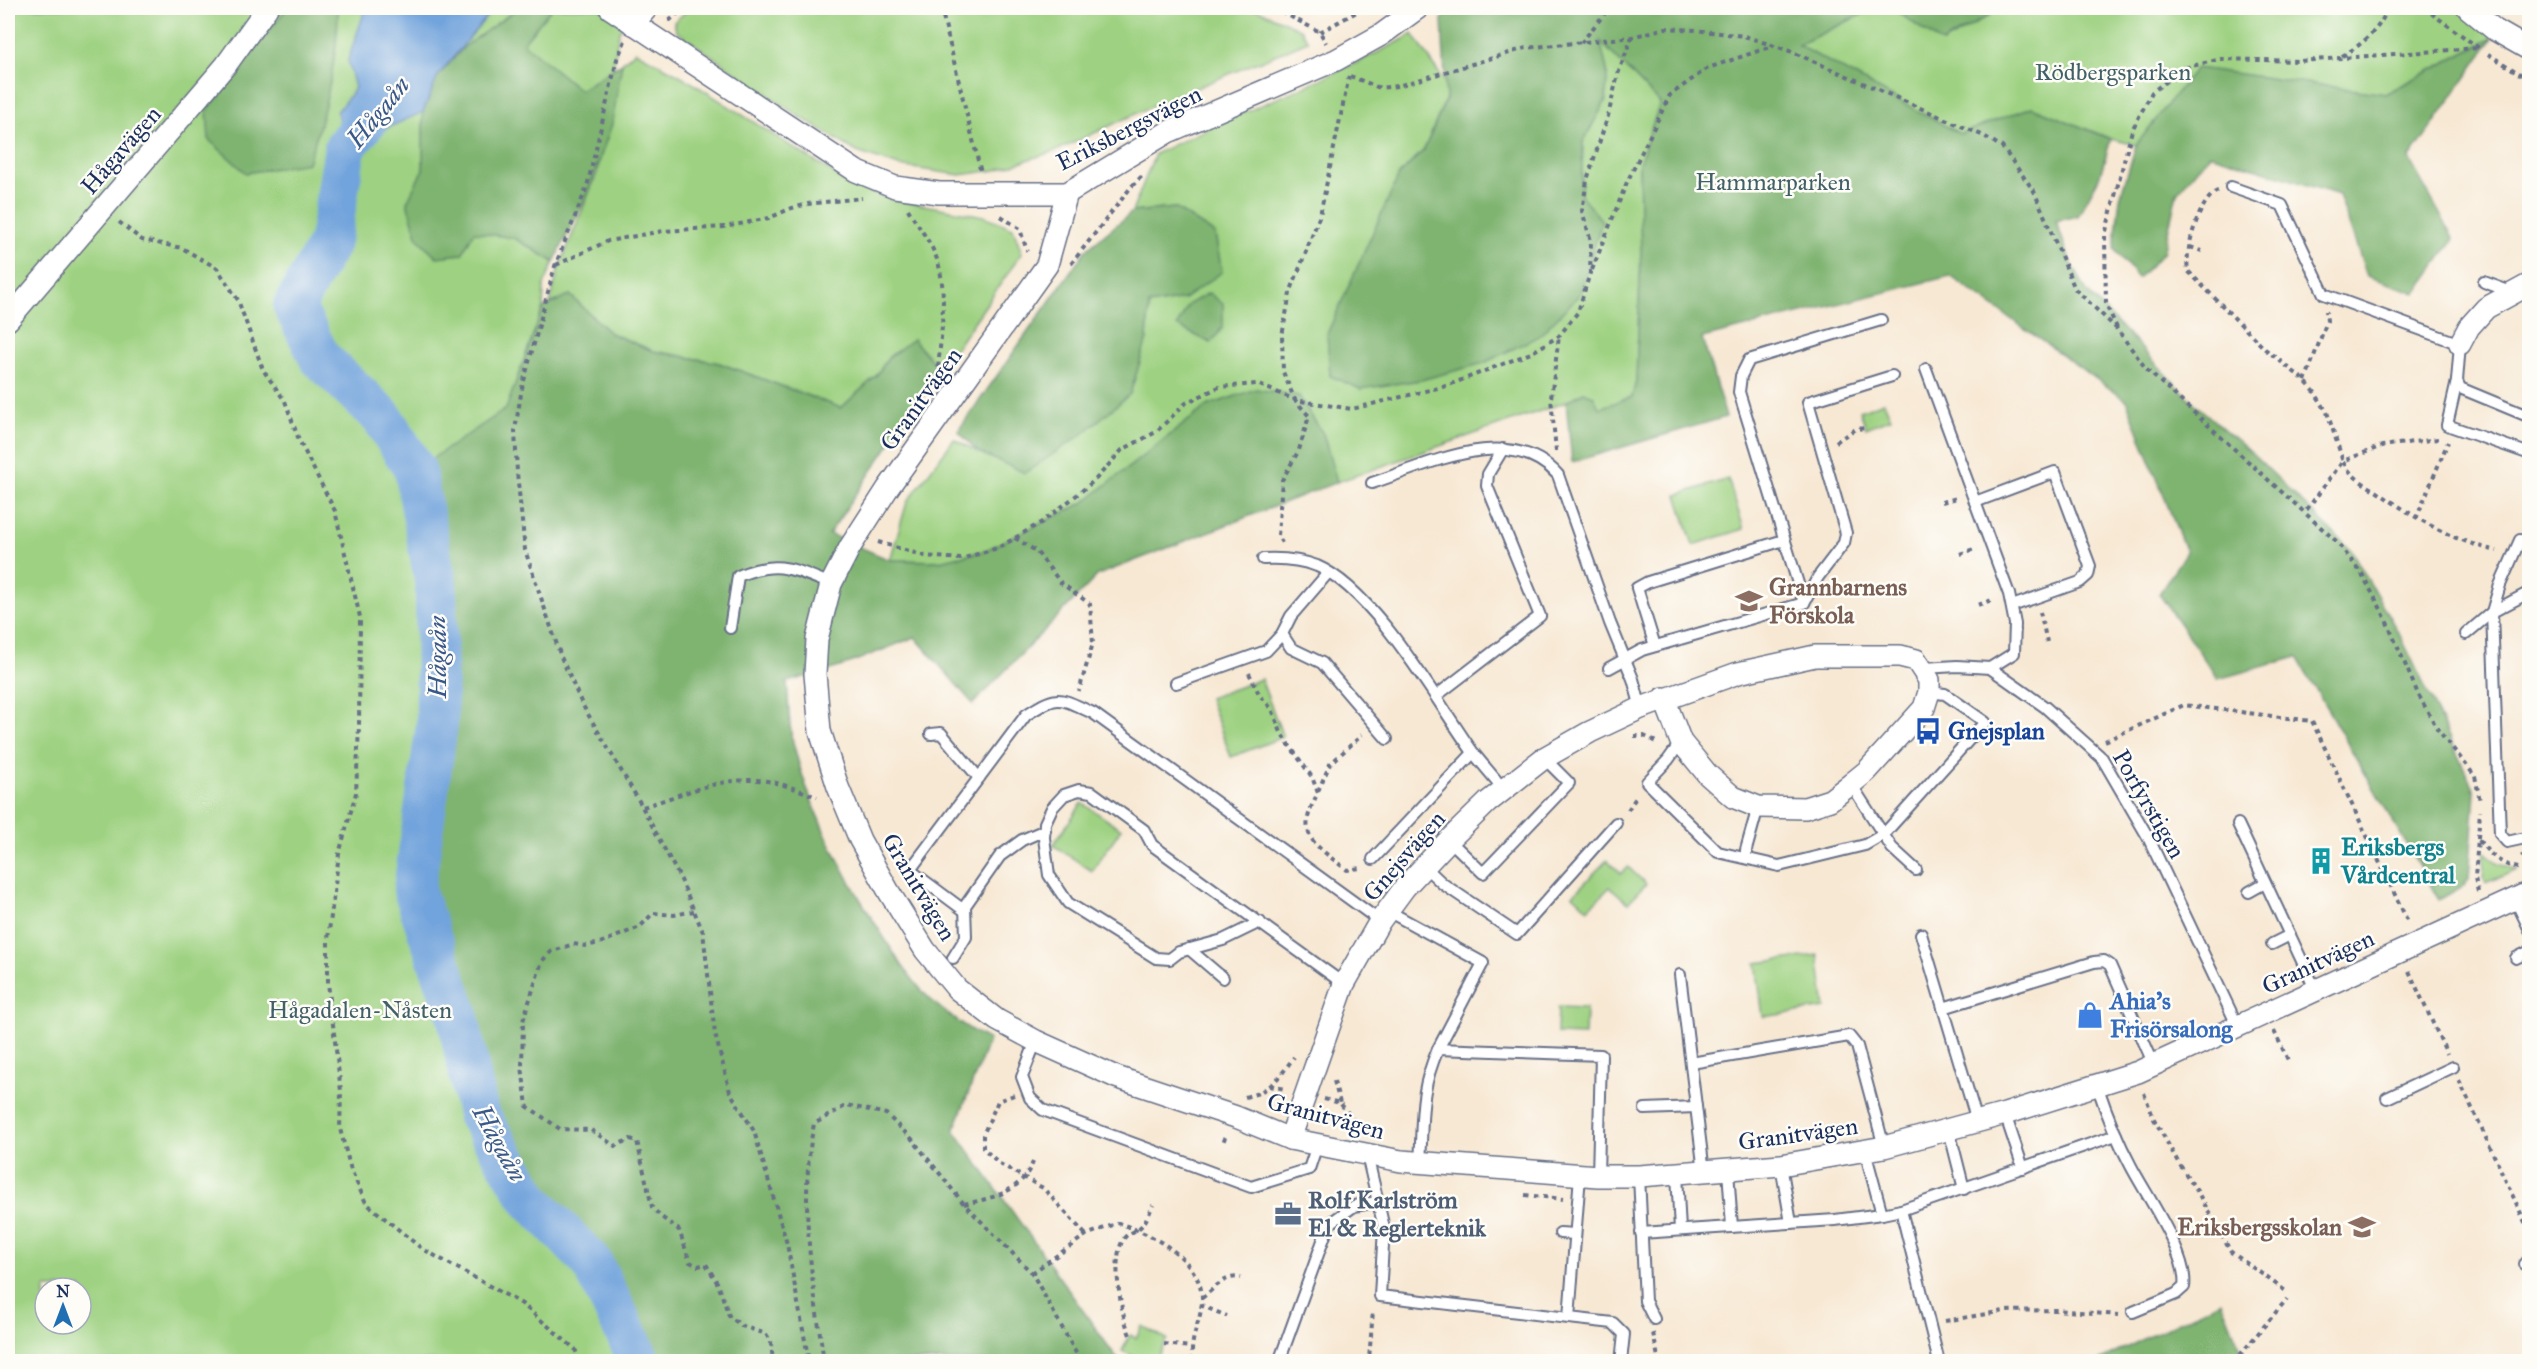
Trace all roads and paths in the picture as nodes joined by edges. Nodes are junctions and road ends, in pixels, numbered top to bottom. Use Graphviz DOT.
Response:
graph roads {
  1 [pos="267,8"];
  2 [pos="610,8"];
  3 [pos="647,8"];
  4 [pos="941,8"];
  5 [pos="1274,8"];
  6 [pos="1364,8"];
  7 [pos="1418,8"];
  8 [pos="1609,8"];
  9 [pos="2388,8"];
  10 [pos="2468,8"];
  11 [pos="633,24"];
  12 [pos="1320,32"];
  13 [pos="1632,37"];
  14 [pos="1581,43"];
  15 [pos="1774,46"];
  16 [pos="2478,48"];
  17 [pos="2529,50"];
  18 [pos="2338,57"];
  19 [pos="1360,70"];
  20 [pos="1342,72"];
  21 [pos="1148,170"];
  22 [pos="895,187"];
  23 [pos="2231,187"];
  24 [pos="1067,193"];
  25 [pos="987,194"];
  26 [pos="103,210"];
  27 [pos="2190,247"];
  28 [pos="2202,251"];
  29 [pos="555,266"];
  30 [pos="1069,266"];
  31 [pos="1590,273"];
  32 [pos="2484,282"];
  33 [pos="2522,289"];
  34 [pos="2324,294"];
  35 [pos="8,320"];
  36 [pos="1881,320"];
  37 [pos="2117,329"];
  38 [pos="1559,336"];
  39 [pos="2460,344"];
  40 [pos="1926,369"];
  41 [pos="1892,376"];
  42 [pos="2305,381"];
  43 [pos="2457,381"];
  44 [pos="936,386"];
  45 [pos="1295,400"];
  46 [pos="2529,417"];
  47 [pos="1866,428"];
  48 [pos="1821,446"];
  49 [pos="1503,449"];
  50 [pos="2529,454"];
  51 [pos="2343,460"];
  52 [pos="1558,475"];
  53 [pos="1372,483"];
  54 [pos="1975,502"];
  55 [pos="2305,512"];
  56 [pos="2529,513"];
  57 [pos="2416,519"];
  58 [pos="878,532"];
  59 [pos="1015,538"];
  60 [pos="1785,540"];
  61 [pos="2520,540"];
  62 [pos="1288,558"];
  63 [pos="1263,560"];
  64 [pos="1328,573"];
  65 [pos="831,584"];
  66 [pos="2529,592"];
  67 [pos="2036,597"];
  68 [pos="1804,603"];
  69 [pos="2012,606"];
  70 [pos="2492,612"];
  71 [pos="730,628"];
  72 [pos="1282,634"];
  73 [pos="2466,634"];
  74 [pos="2047,642"];
  75 [pos="1655,646"];
  76 [pos="1624,658"];
  77 [pos="1244,659"];
  78 [pos="1609,668"];
  79 [pos="1923,668"];
  80 [pos="1990,668"];
  81 [pos="1176,683"];
  82 [pos="1929,692"];
  83 [pos="1436,696"];
  84 [pos="1664,698"];
  85 [pos="1073,704"];
  86 [pos="1641,708"];
  87 [pos="1375,725"];
  88 [pos="931,734"];
  89 [pos="1628,736"];
  90 [pos="1387,739"];
  91 [pos="2090,747"];
  92 [pos="1677,748"];
  93 [pos="1473,753"];
  94 [pos="1544,759"];
  95 [pos="979,778"];
  96 [pos="1851,784"];
  97 [pos="1504,790"];
  98 [pos="1318,793"];
  99 [pos="817,797"];
  100 [pos="643,807"];
  101 [pos="1758,807"];
  102 [pos="1616,823"];
  103 [pos="2238,824"];
  104 [pos="1045,830"];
  105 [pos="1884,834"];
  106 [pos="2529,837"];
  107 [pos="1449,840"];
  108 [pos="1746,858"];
  109 [pos="1373,859"];
  110 [pos="1424,866"];
  111 [pos="1916,870"];
  112 [pos="2265,883"];
  113 [pos="2249,892"];
  114 [pos="2469,895"];
  115 [pos="2522,895"];
  116 [pos="694,911"];
  117 [pos="965,911"];
  118 [pos="1384,916"];
  119 [pos="2418,917"];
  120 [pos="1260,922"];
  121 [pos="2408,922"];
  122 [pos="2399,926"];
  123 [pos="2529,930"];
  124 [pos="1921,934"];
  125 [pos="2290,935"];
  126 [pos="2272,944"];
  127 [pos="1189,949"];
  128 [pos="2529,951"];
  129 [pos="953,958"];
  130 [pos="2516,958"];
  131 [pos="1680,975"];
  132 [pos="1222,978"];
  133 [pos="1344,984"];
  134 [pos="2316,991"];
  135 [pos="1943,1008"];
  136 [pos="2265,1015"];
  137 [pos="2238,1027"];
  138 [pos="1036,1041"];
  139 [pos="1438,1049"];
  140 [pos="1296,1052"];
  141 [pos="2289,1062"];
  142 [pos="1690,1063"];
  143 [pos="2453,1067"];
  144 [pos="2146,1069"];
  145 [pos="1334,1079"];
  146 [pos="2097,1085"];
  147 [pos="1270,1086"];
  148 [pos="1027,1090"];
  149 [pos="2387,1098"];
  150 [pos="1340,1103"];
  151 [pos="1696,1107"];
  152 [pos="1645,1109"];
  153 [pos="2005,1113"];
  154 [pos="1977,1121"];
  155 [pos="1949,1130"];
  156 [pos="2116,1135"];
  157 [pos="1290,1139"];
  158 [pos="1317,1145"];
  159 [pos="1875,1149"];
  160 [pos="1367,1155"];
  161 [pos="1033,1162"];
  162 [pos="1420,1163"];
  163 [pos="1781,1165"];
  164 [pos="2023,1168"];
  165 [pos="1728,1170"];
  166 [pos="1704,1172"];
  167 [pos="1677,1174"];
  168 [pos="1589,1175"];
  169 [pos="1639,1176"];
  170 [pos="1026,1178"];
  171 [pos="1964,1189"];
  172 [pos="964,1204"];
  173 [pos="1153,1205"];
  174 [pos="1378,1207"];
  175 [pos="1901,1210"];
  176 [pos="1392,1214"];
  177 [pos="1882,1214"];
  178 [pos="1791,1223"];
  179 [pos="1732,1227"];
  180 [pos="1138,1229"];
  181 [pos="1680,1230"];
  182 [pos="1560,1233"];
  183 [pos="1641,1233"];
  184 [pos="1575,1234"];
  185 [pos="1086,1235"];
  186 [pos="1032,1273"];
  187 [pos="1241,1278"];
  188 [pos="2287,1292"];
  189 [pos="1380,1296"];
  190 [pos="1202,1298"];
  191 [pos="2288,1299"];
  192 [pos="1200,1305"];
  193 [pos="2133,1312"];
  194 [pos="1227,1316"];
  195 [pos="1569,1318"];
  196 [pos="1654,1319"];
  197 [pos="1930,1325"];
  198 [pos="1130,1335"];
  199 [pos="1164,1344"];
  200 [pos="1190,1347"];
  201 [pos="1370,1361"];
  202 [pos="580,1362"];
  203 [pos="773,1362"];
  204 [pos="809,1362"];
  205 [pos="824,1362"];
  206 [pos="1081,1362"];
  207 [pos="1193,1362"];
  208 [pos="1279,1362"];
  209 [pos="1621,1362"];
  210 [pos="1939,1362"];
  211 [pos="2234,1362"];
  1 -- 26 [label="street, Hågavägen"];
  2 -- 11 [label="street"];
  3 -- 11 [label="street"];
  4 -- 25 [label="path"];
  5 -- 12 [label="path"];
  6 -- 12 [label="path"];
  7 -- 20 [label="street, Eriksbergsvägen"];
  8 -- 14 [label="path"];
  9 -- 18 [label="path"];
  10 -- 17 [label="street"];
  11 -- 22 [label="street, Eriksbergsvägen"];
  11 -- 29 [label="path"];
  12 -- 20 [label="path"];
  13 -- 14 [label="path"];
  13 -- 15 [label="path"];
  13 -- 31 [label="path"];
  14 -- 20 [label="path"];
  15 -- 31 [label="path"];
  15 -- 37 [label="path"];
  16 -- 18 [label="path"];
  18 -- 37 [label="path"];
  19 -- 20 [label="path"];
  20 -- 24 [label="street, Eriksbergsvägen"];
  20 -- 45 [label="path"];
  21 -- 30 [label="path"];
  22 -- 25 [label="street, Eriksbergsvägen"];
  22 -- 29 [label="path"];
  22 -- 44 [label="path"];
  23 -- 27 [label="path"];
  23 -- 34 [label="lane"];
  24 -- 25 [label="street, Eriksbergsvägen"];
  24 -- 65 [label="street, Granitvägen"];
  26 -- 35 [label="street, Hågavägen"];
  26 -- 202 [label="path"];
  27 -- 28 [label="path"];
  27 -- 42 [label="path"];
  29 -- 100 [label="path"];
  31 -- 38 [label="path"];
  32 -- 33 [label="lane"];
  33 -- 39 [label="street"];
  34 -- 39 [label="lane"];
  34 -- 42 [label="path"];
  36 -- 60 [label="lane"];
  37 -- 55 [label="path"];
  38 -- 45 [label="path"];
  38 -- 52 [label="path"];
  39 -- 43 [label="lane"];
  40 -- 54 [label="lane"];
  41 -- 48 [label="lane"];
  42 -- 51 [label="path"];
  43 -- 46 [label="lane"];
  43 -- 50 [label="lane"];
  45 -- 59 [label="path"];
  45 -- 62 [label="path"];
  47 -- 48 [label="path"];
  48 -- 68 [label="lane"];
  49 -- 52 [label="lane"];
  49 -- 53 [label="lane"];
  49 -- 83 [label="lane"];
  51 -- 55 [label="path"];
  51 -- 57 [label="path"];
  51 -- 57 [label="path"];
  52 -- 76 [label="lane"];
  54 -- 67 [label="lane"];
  54 -- 69 [label="lane"];
  55 -- 114 [label="path"];
  56 -- 61 [label="path"];
  57 -- 61 [label="path"];
  58 -- 59 [label="path"];
  59 -- 85 [label="path"];
  60 -- 68 [label="lane"];
  60 -- 75 [label="lane"];
  61 -- 70 [label="lane"];
  62 -- 63 [label="lane"];
  62 -- 64 [label="lane"];
  64 -- 72 [label="lane"];
  64 -- 83 [label="lane"];
  65 -- 71 [label="lane"];
  65 -- 138 [label="street, Granitvägen"];
  66 -- 70 [label="lane"];
  67 -- 69 [label="lane"];
  67 -- 74 [label="path"];
  68 -- 75 [label="lane"];
  69 -- 80 [label="lane"];
  70 -- 73 [label="lane"];
  70 -- 106 [label="lane"];
  72 -- 77 [label="lane"];
  72 -- 87 [label="lane"];
  75 -- 76 [label="lane"];
  76 -- 78 [label="lane"];
  76 -- 86 [label="lane"];
  77 -- 81 [label="lane"];
  77 -- 98 [label="path"];
  79 -- 80 [label="lane"];
  79 -- 82 [label="street"];
  79 -- 84 [label="street, Gnejsvägen"];
  80 -- 91 [label="lane, Porfyrstigen"];
  82 -- 96 [label="street"];
  82 -- 105 [label="lane"];
  83 -- 93 [label="lane"];
  84 -- 86 [label="street, Gnejsvägen"];
  84 -- 92 [label="street"];
  85 -- 95 [label="lane"];
  85 -- 118 [label="lane"];
  86 -- 94 [label="street, Gnejsvägen"];
  87 -- 90 [label="lane"];
  87 -- 98 [label="path"];
  88 -- 95 [label="lane"];
  89 -- 92 [label="path"];
  91 -- 121 [label="path"];
  91 -- 137 [label="lane, Porfyrstigen"];
  92 -- 101 [label="street"];
  92 -- 108 [label="lane"];
  93 -- 97 [label="lane"];
  93 -- 109 [label="lane"];
  94 -- 97 [label="street, Gnejsvägen"];
  94 -- 107 [label="lane"];
  95 -- 117 [label="lane"];
  96 -- 101 [label="street"];
  96 -- 105 [label="lane"];
  97 -- 107 [label="street, Gnejsvägen"];
  98 -- 109 [label="path"];
  99 -- 100 [label="path"];
  100 -- 116 [label="path"];
  101 -- 108 [label="lane"];
  102 -- 110 [label="lane"];
  103 -- 112 [label="lane"];
  104 -- 117 [label="lane"];
  104 -- 120 [label="lane"];
  104 -- 127 [label="lane"];
  105 -- 108 [label="lane"];
  105 -- 111 [label="lane"];
  107 -- 110 [label="street, Gnejsvägen"];
  110 -- 118 [label="street, Gnejsvägen"];
  112 -- 113 [label="lane"];
  112 -- 125 [label="lane"];
  115 -- 123 [label="lane"];
  115 -- 134 [label="street, Granitvägen"];
  116 -- 203 [label="path"];
  116 -- 204 [label="path"];
  117 -- 129 [label="lane"];
  118 -- 133 [label="street, Gnejsvägen"];
  118 -- 139 [label="lane"];
  119 -- 121 [label="path"];
  120 -- 127 [label="lane"];
  120 -- 133 [label="lane"];
  121 -- 122 [label="path"];
  124 -- 135 [label="lane"];
  125 -- 126 [label="lane"];
  125 -- 134 [label="lane"];
  127 -- 132 [label="lane"];
  128 -- 130 [label="lane"];
  131 -- 142 [label="lane"];
  133 -- 157 [label="street, Gnejsvägen"];
  134 -- 136 [label="street, Granitvägen"];
  135 -- 144 [label="lane"];
  135 -- 154 [label="lane"];
  136 -- 137 [label="street, Granitvägen"];
  136 -- 141 [label="path"];
  137 -- 144 [label="street, Granitvägen"];
  138 -- 148 [label="lane"];
  138 -- 157 [label="street, Granitvägen"];
  139 -- 162 [label="lane"];
  139 -- 168 [label="lane"];
  140 -- 147 [label="path"];
  142 -- 151 [label="lane"];
  142 -- 159 [label="lane"];
  143 -- 149 [label="lane"];
  144 -- 146 [label="street, Granitvägen"];
  144 -- 188 [label="path"];
  145 -- 150 [label="path"];
  146 -- 153 [label="street, Granitvägen"];
  146 -- 156 [label="lane"];
  148 -- 158 [label="lane"];
  148 -- 170 [label="path"];
  151 -- 152 [label="lane"];
  151 -- 166 [label="lane"];
  153 -- 154 [label="street, Granitvägen"];
  153 -- 164 [label="lane"];
  154 -- 155 [label="street, Granitvägen"];
  155 -- 159 [label="street, Granitvägen"];
  155 -- 171 [label="lane"];
  156 -- 164 [label="lane"];
  156 -- 193 [label="lane"];
  157 -- 158 [label="street, Granitvägen"];
  158 -- 160 [label="street, Granitvägen"];
  159 -- 163 [label="street, Granitvägen"];
  159 -- 177 [label="lane"];
  160 -- 162 [label="street, Granitvägen"];
  160 -- 174 [label="lane"];
  161 -- 170 [label="path"];
  162 -- 168 [label="street, Granitvägen"];
  163 -- 165 [label="street, Granitvägen"];
  163 -- 178 [label="lane"];
  164 -- 171 [label="lane"];
  165 -- 166 [label="street, Granitvägen"];
  165 -- 179 [label="lane"];
  166 -- 167 [label="street, Granitvägen"];
  167 -- 169 [label="street, Granitvägen"];
  167 -- 181 [label="lane"];
  168 -- 169 [label="street, Granitvägen"];
  168 -- 184 [label="lane"];
  169 -- 183 [label="lane"];
  170 -- 172 [label="path"];
  170 -- 185 [label="path"];
  171 -- 175 [label="lane"];
  172 -- 186 [label="path"];
  172 -- 205 [label="path"];
  173 -- 180 [label="path"];
  174 -- 176 [label="lane"];
  174 -- 189 [label="lane"];
  174 -- 208 [label="lane"];
  175 -- 177 [label="lane"];
  175 -- 197 [label="lane"];
  177 -- 178 [label="lane"];
  178 -- 179 [label="lane"];
  179 -- 181 [label="lane"];
  180 -- 185 [label="path"];
  180 -- 190 [label="path"];
  180 -- 198 [label="path"];
  181 -- 183 [label="lane"];
  182 -- 184 [label="lane"];
  183 -- 196 [label="lane"];
  184 -- 195 [label="lane"];
  185 -- 186 [label="path"];
  186 -- 206 [label="path"];
  187 -- 190 [label="path"];
  189 -- 195 [label="lane"];
  189 -- 201 [label="path"];
  190 -- 192 [label="path"];
  191 -- 211 [label="path"];
  192 -- 194 [label="path"];
  192 -- 200 [label="path"];
  193 -- 197 [label="path"];
  195 -- 209 [label="lane"];
  197 -- 210 [label="lane"];
  199 -- 200 [label="path"];
  200 -- 207 [label="path"];
}
